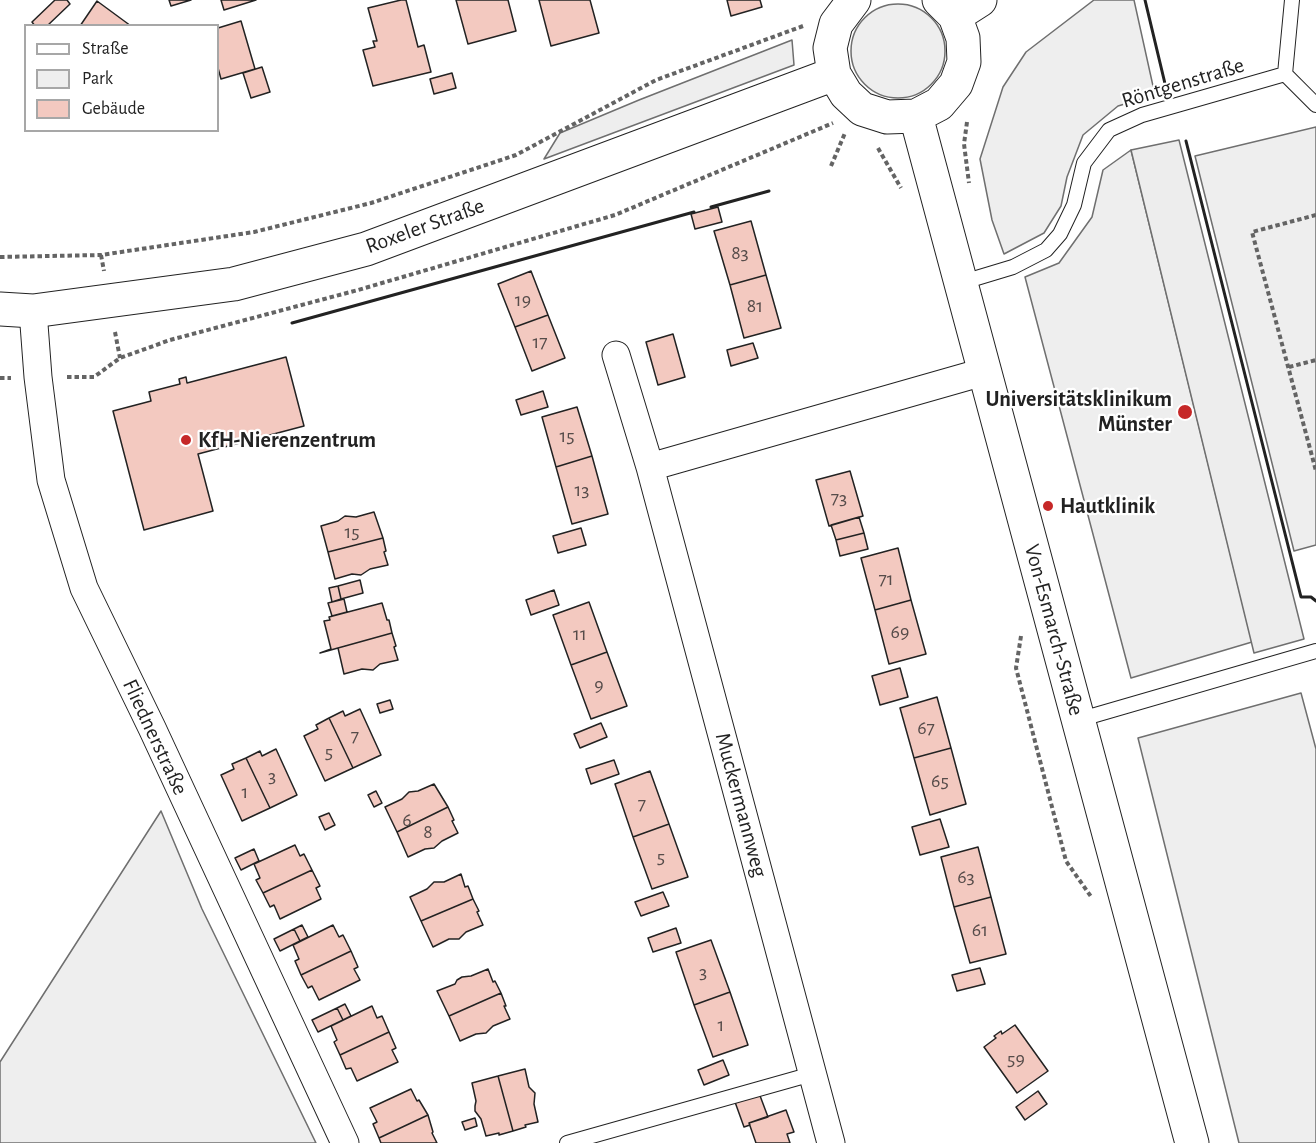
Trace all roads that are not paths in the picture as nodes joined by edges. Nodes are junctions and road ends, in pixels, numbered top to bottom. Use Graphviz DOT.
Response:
graph roads {
  1 [pos="854,0"];
  2 [pos="1292,0"];
  3 [pos="958,5"];
  4 [pos="834,74"];
  5 [pos="1285,74"];
  6 [pos="1316,105"];
  7 [pos="916,116"];
  8 [pos="960,283"];
  9 [pos="0,309"];
  10 [pos="33,311"];
  11 [pos="616,355"];
  12 [pos="984,372"];
  13 [pos="650,467"];
  14 [pos="1316,651"];
  15 [pos="1078,720"];
  16 [pos="812,1074"];
  17 [pos="345,1143"];
  18 [pos="567,1143"];
  19 [pos="831,1143"];
  20 [pos="1192,1143"];
  1 -- 4 [label="main road"];
  2 -- 5 [label="lane"];
  3 -- 7 [label="main road"];
  4 -- 7 [label="main road"];
  4 -- 10 [label="main road, Roxeler Straße"];
  5 -- 6 [label="lane"];
  5 -- 8 [label="lane, Röntgenstraße"];
  7 -- 8 [label="main road, Von-Esmarch-Straße"];
  8 -- 12 [label="main road, Von-Esmarch-Straße"];
  9 -- 10 [label="main road, Roxeler Straße"];
  10 -- 17 [label="street, Fliednerstraße"];
  11 -- 13 [label="street, Muckermannweg"];
  12 -- 13 [label="street"];
  12 -- 15 [label="main road, Von-Esmarch-Straße"];
  13 -- 16 [label="street, Muckermannweg"];
  14 -- 15 [label="lane"];
  15 -- 20 [label="main road, Von-Esmarch-Straße"];
  16 -- 18 [label="lane"];
  16 -- 19 [label="street, Muckermannweg"];
}
